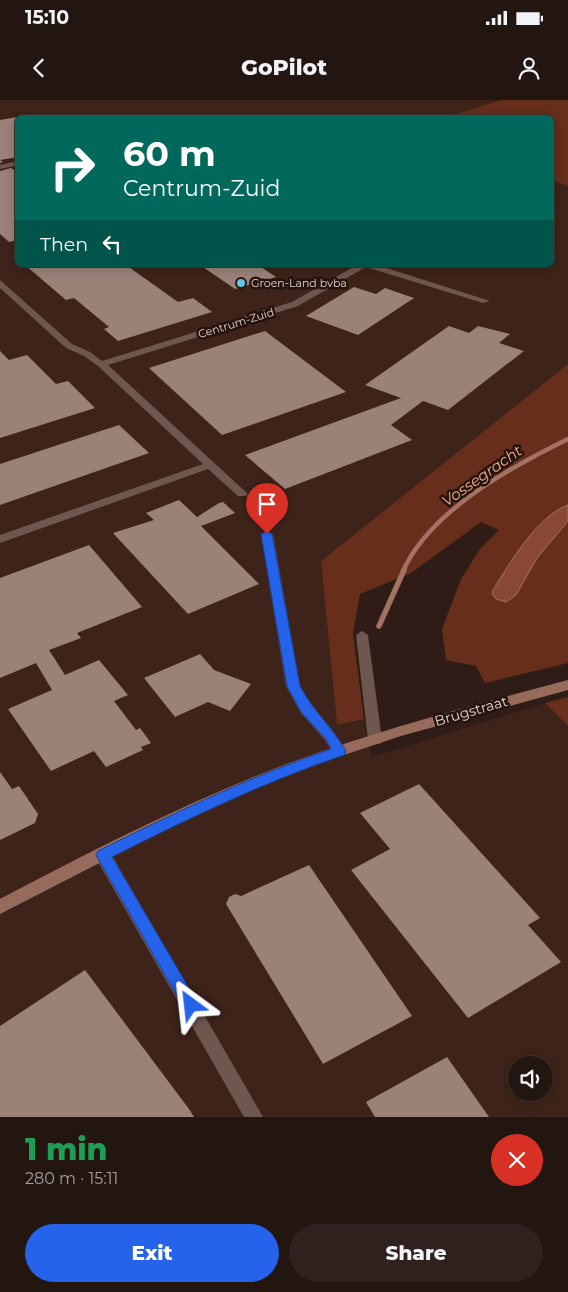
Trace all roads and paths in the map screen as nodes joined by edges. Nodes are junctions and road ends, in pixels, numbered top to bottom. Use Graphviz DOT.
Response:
graph roads {
  1 [pos="15,164"];
  2 [pos="0,167"];
  3 [pos="360,267"];
  4 [pos="375,267"];
  5 [pos="0,283"];
  6 [pos="486,301"];
  7 [pos="101,364"];
  8 [pos="209,465"];
  9 [pos="242,494"];
  10 [pos="267,534"];
  11 [pos="0,539"];
  12 [pos="362,635"];
  13 [pos="568,685"];
  14 [pos="375,740"];
  15 [pos="339,751"];
  16 [pos="103,855"];
  17 [pos="0,907"];
  18 [pos="254,1117"];
  1 -- 2 [label="street"];
  3 -- 7 [label="street, Centrum-Zuid"];
  4 -- 6 [label="street"];
  5 -- 7 [label="street"];
  7 -- 8 [label="street"];
  8 -- 9 [label="street"];
  8 -- 11 [label="street"];
  10 -- 15 [label="street"];
  12 -- 14 [label="street"];
  13 -- 14 [label="street, Brugstraat"];
  14 -- 15 [label="street"];
  15 -- 16 [label="street"];
  16 -- 17 [label="street"];
  16 -- 18 [label="street"];
}
